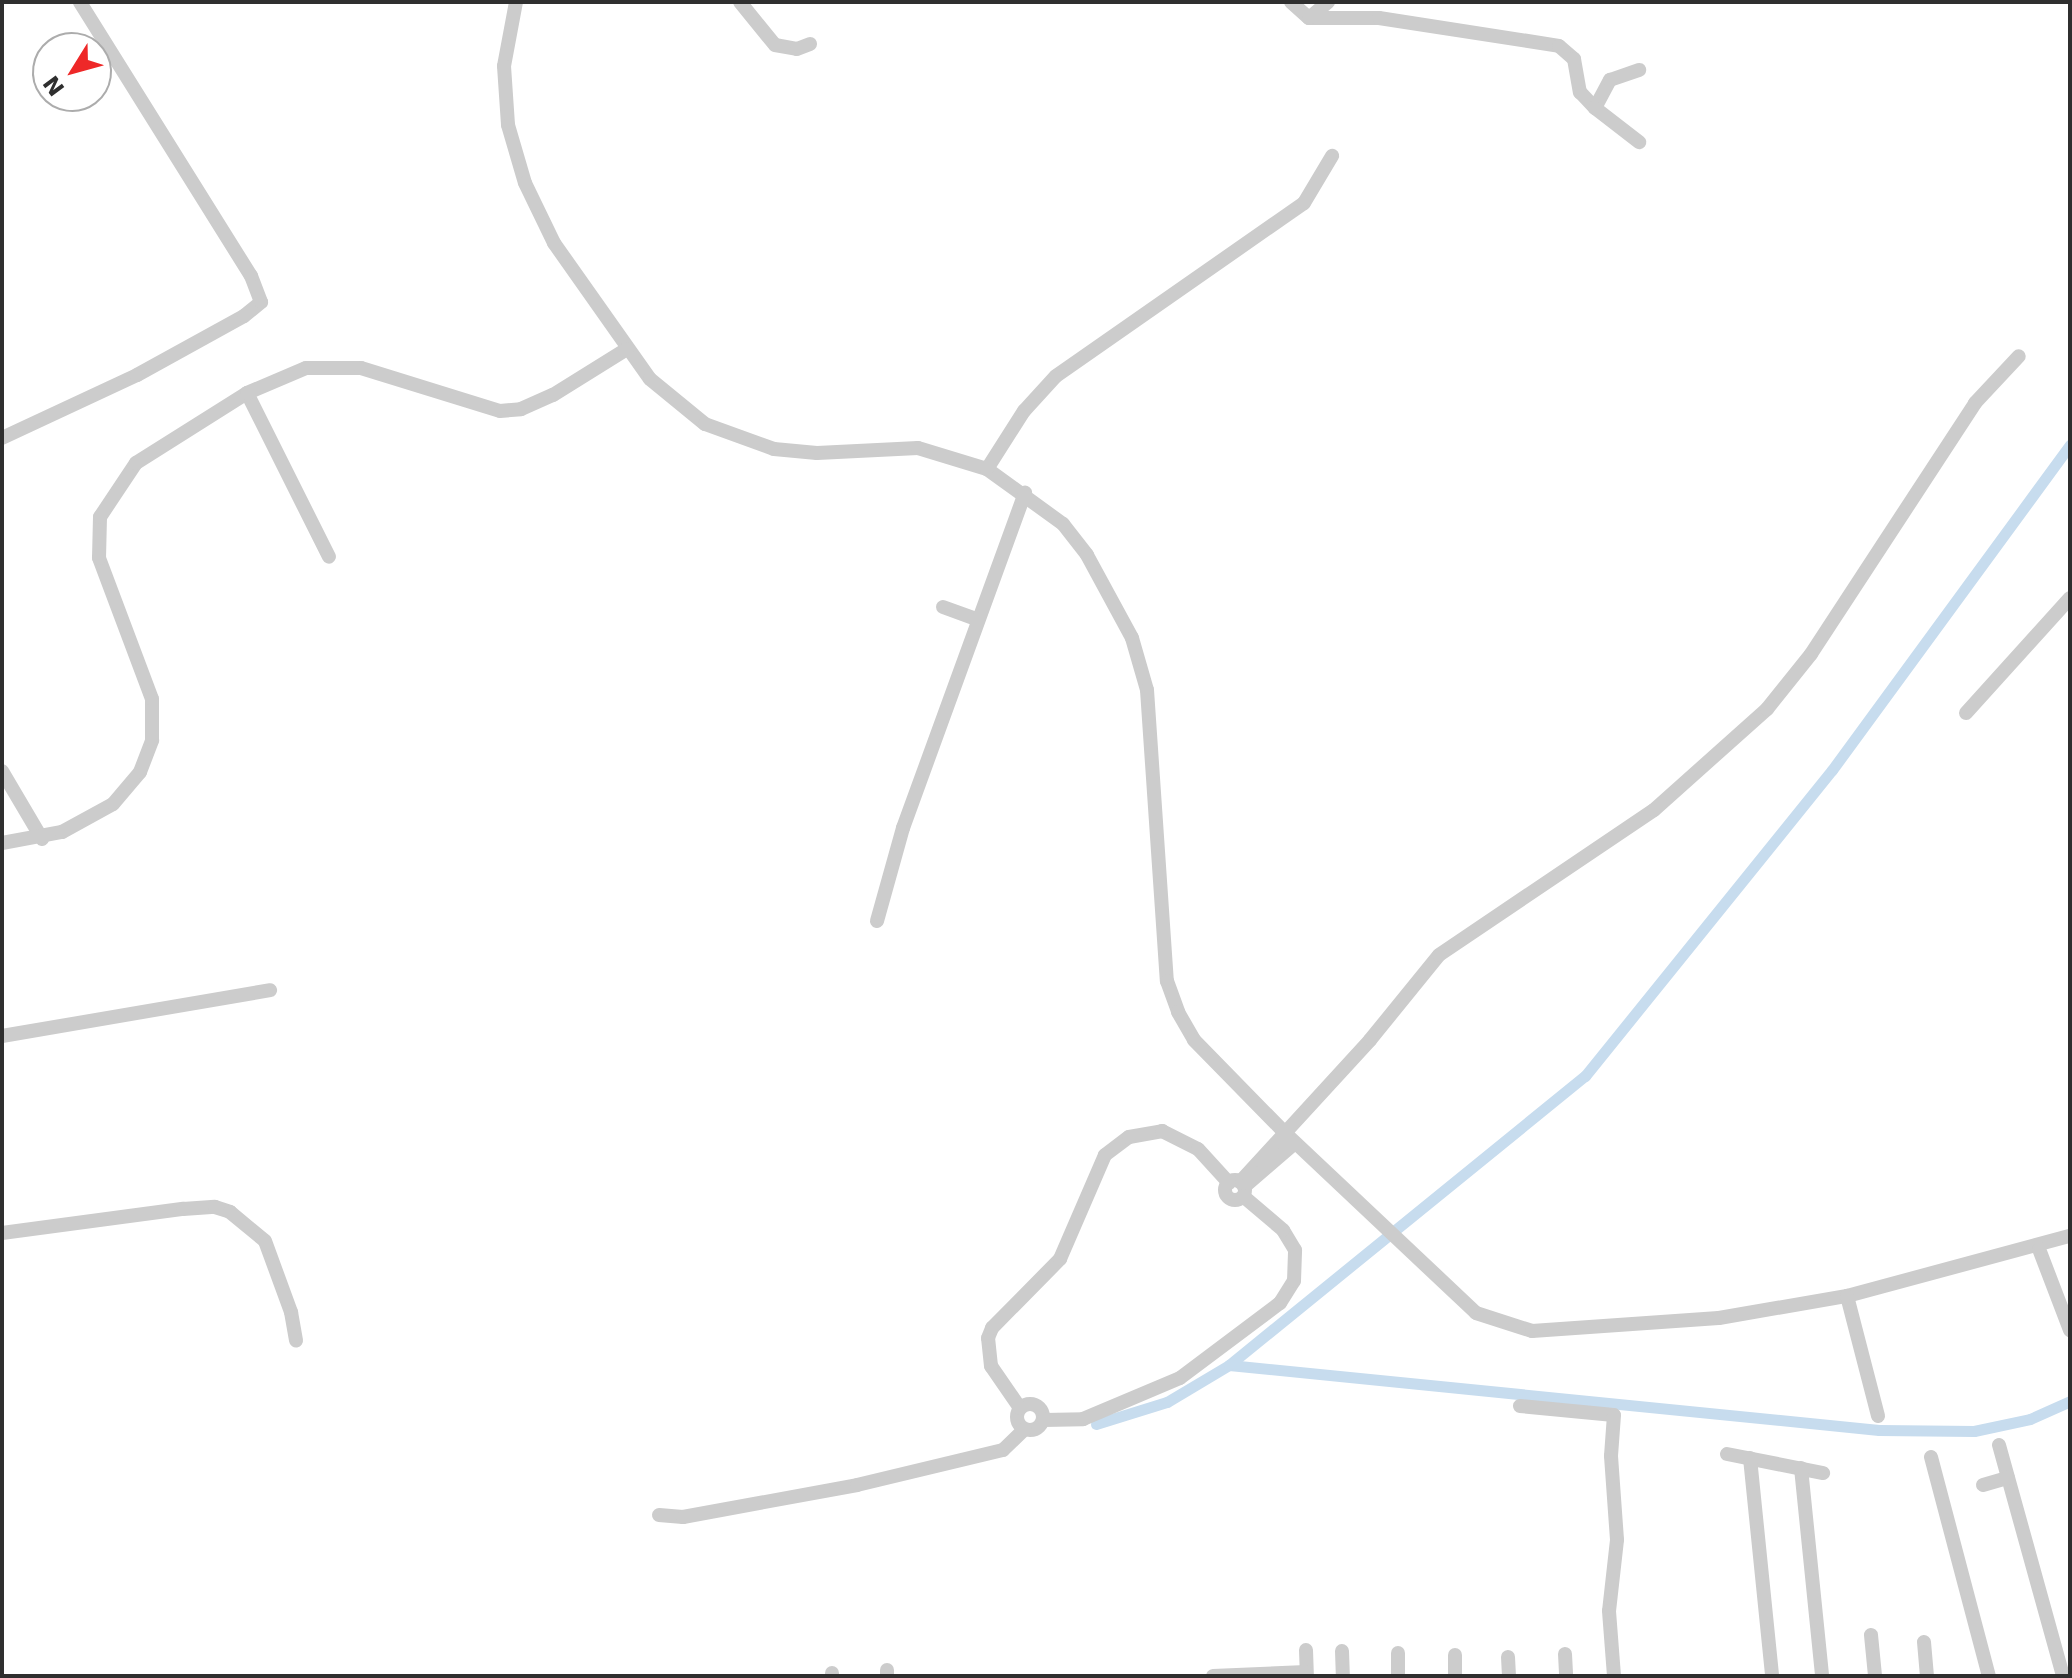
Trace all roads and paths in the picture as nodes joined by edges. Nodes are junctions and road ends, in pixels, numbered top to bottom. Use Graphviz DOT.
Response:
graph roads {
  1 [pos="80,2"];
  2 [pos="516,2"];
  3 [pos="740,2"];
  4 [pos="1291,2"];
  5 [pos="1328,2"];
  6 [pos="1309,18"];
  7 [pos="810,44"];
  8 [pos="1639,70"];
  9 [pos="1595,108"];
  10 [pos="1639,142"];
  11 [pos="1332,156"];
  12 [pos="627,349"];
  13 [pos="2019,356"];
  14 [pos="247,393"];
  15 [pos="2,438"];
  16 [pos="987,469"];
  17 [pos="1025,492"];
  18 [pos="329,557"];
  19 [pos="2070,598"];
  20 [pos="943,607"];
  21 [pos="978,620"];
  22 [pos="1966,713"];
  23 [pos="2,771"];
  24 [pos="42,839"];
  25 [pos="2,843"];
  26 [pos="877,921"];
  27 [pos="270,990"];
  28 [pos="2,1036"];
  29 [pos="1283,1131"];
  30 [pos="1295,1143"];
  31 [pos="1263,1163"];
  32 [pos="1239,1187"];
  33 [pos="2,1233"];
  34 [pos="2070,1236"];
  35 [pos="2039,1249"];
  36 [pos="1847,1296"];
  37 [pos="2070,1330"];
  38 [pos="296,1341"];
  39 [pos="1520,1406"];
  40 [pos="1020,1408"];
  41 [pos="1878,1416"];
  42 [pos="1044,1420"];
  43 [pos="1025,1429"];
  44 [pos="1999,1445"];
  45 [pos="1727,1454"];
  46 [pos="1931,1457"];
  47 [pos="1750,1458"];
  48 [pos="1801,1468"];
  49 [pos="1823,1473"];
  50 [pos="2008,1478"];
  51 [pos="1983,1485"];
  52 [pos="659,1515"];
  53 [pos="1871,1635"];
  54 [pos="1924,1642"];
  55 [pos="1306,1650"];
  56 [pos="1342,1651"];
  57 [pos="1398,1653"];
  58 [pos="1565,1654"];
  59 [pos="1455,1655"];
  60 [pos="1508,1657"];
  61 [pos="1306,1674"];
  62 [pos="1213,1676"];
  63 [pos="1343,1676"];
  64 [pos="1398,1676"];
  65 [pos="1455,1676"];
  66 [pos="1509,1676"];
  67 [pos="1566,1676"];
  68 [pos="1614,1676"];
  69 [pos="1772,1676"];
  70 [pos="1822,1676"];
  71 [pos="1875,1676"];
  72 [pos="1927,1676"];
  73 [pos="1989,1676"];
  74 [pos="2063,1676"];
  1 -- 15 [label="street"];
  2 -- 12 [label="street"];
  3 -- 7 [label="street"];
  4 -- 6 [label="street"];
  5 -- 6 [label="street"];
  6 -- 9 [label="street"];
  8 -- 9 [label="street"];
  9 -- 10 [label="street"];
  11 -- 16 [label="street"];
  12 -- 14 [label="street"];
  12 -- 16 [label="street"];
  13 -- 29 [label="street"];
  14 -- 18 [label="street"];
  14 -- 24 [label="street"];
  16 -- 17 [label="street"];
  17 -- 21 [label="street"];
  17 -- 29 [label="street"];
  19 -- 22 [label="street"];
  20 -- 21 [label="street"];
  21 -- 26 [label="street"];
  23 -- 24 [label="street"];
  24 -- 25 [label="street"];
  27 -- 28 [label="street"];
  29 -- 30 [label="street"];
  29 -- 31 [label="street"];
  30 -- 31 [label="street"];
  30 -- 36 [label="street"];
  31 -- 32 [label="street"];
  32 -- 40 [label="street"];
  32 -- 42 [label="street"];
  33 -- 38 [label="street"];
  34 -- 35 [label="street"];
  35 -- 36 [label="street"];
  35 -- 37 [label="street"];
  36 -- 41 [label="street"];
  39 -- 68 [label="street"];
  40 -- 42 [label="street"];
  40 -- 43 [label="street"];
  42 -- 43 [label="street"];
  43 -- 52 [label="street"];
  44 -- 50 [label="street"];
  45 -- 47 [label="street"];
  46 -- 73 [label="street"];
  47 -- 48 [label="street"];
  47 -- 69 [label="street"];
  48 -- 49 [label="street"];
  48 -- 70 [label="street"];
  50 -- 51 [label="street"];
  50 -- 74 [label="street"];
  53 -- 71 [label="street"];
  54 -- 72 [label="street"];
  55 -- 61 [label="street"];
  56 -- 63 [label="street"];
  57 -- 64 [label="street"];
  58 -- 67 [label="street"];
  59 -- 65 [label="street"];
  60 -- 66 [label="street"];
  61 -- 62 [label="street"];
}
